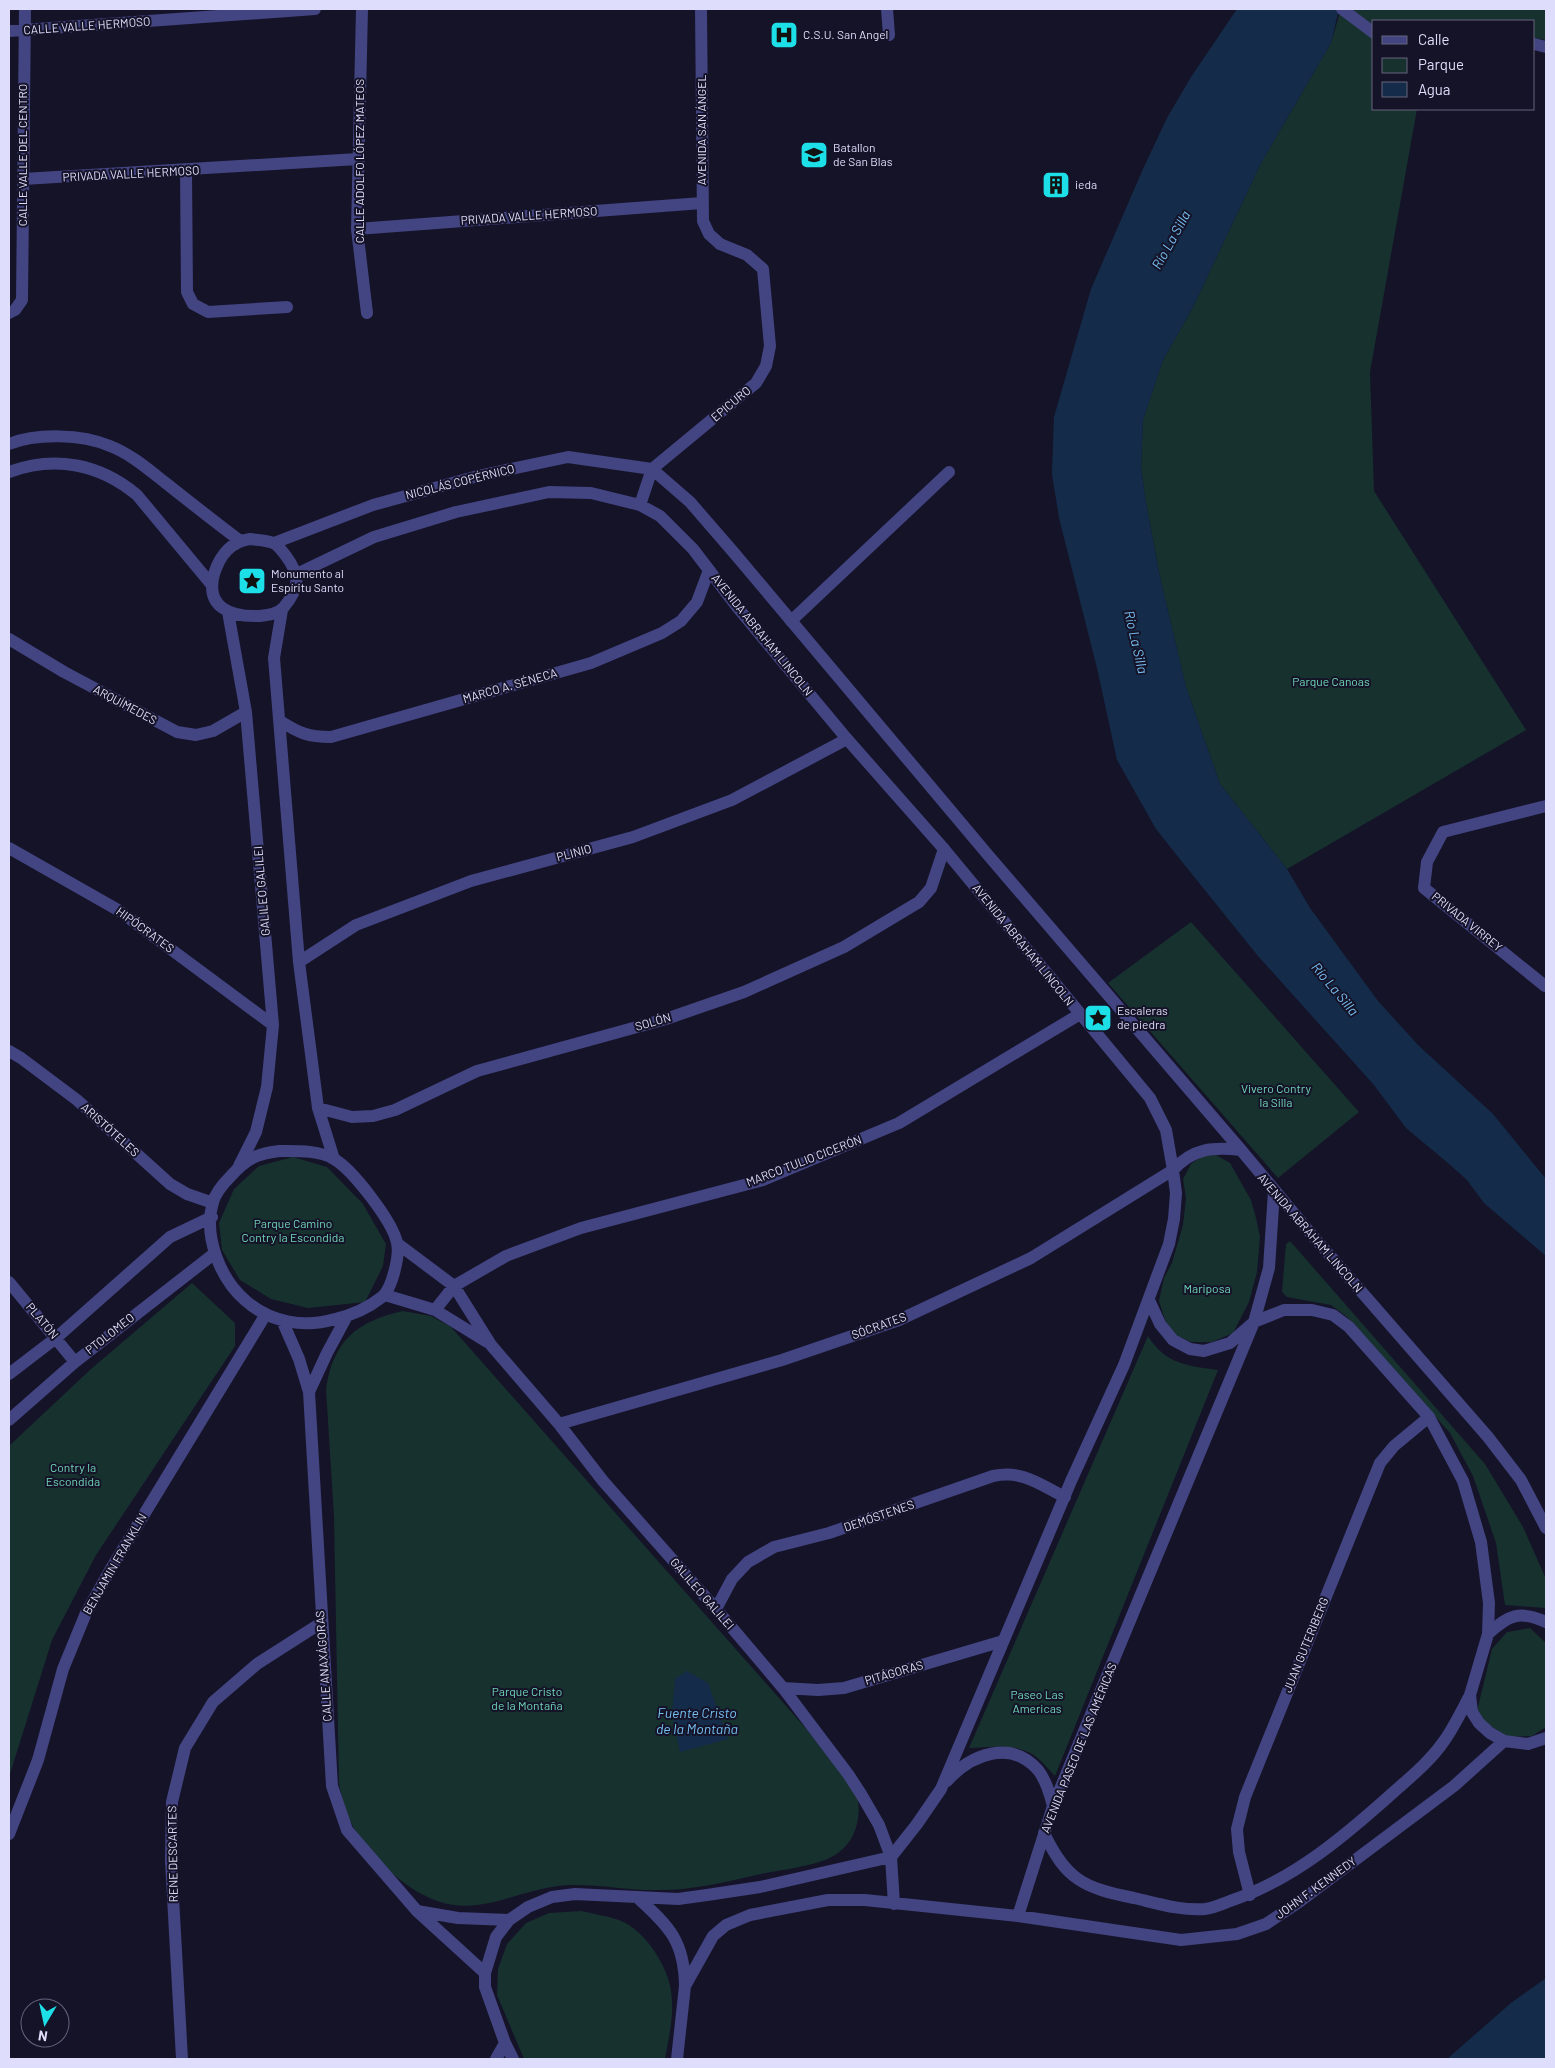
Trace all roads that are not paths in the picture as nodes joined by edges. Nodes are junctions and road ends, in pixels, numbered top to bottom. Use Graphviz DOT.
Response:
graph roads {
  1 [pos="25,9"];
  2 [pos="315,9"];
  3 [pos="362,9"];
  4 [pos="701,9"];
  5 [pos="887,9"];
  6 [pos="1342,9"];
  7 [pos="24,30"];
  8 [pos="9,31"];
  9 [pos="1372,32"];
  10 [pos="889,35"];
  11 [pos="358,159"];
  12 [pos="186,171"];
  13 [pos="23,179"];
  14 [pos="702,203"];
  15 [pos="357,229"];
  16 [pos="720,244"];
  17 [pos="287,307"];
  18 [pos="9,313"];
  19 [pos="367,313"];
  20 [pos="9,444"];
  21 [pos="652,469"];
  22 [pos="9,472"];
  23 [pos="949,472"];
  24 [pos="640,505"];
  25 [pos="239,540"];
  26 [pos="274,543"];
  27 [pos="709,570"];
  28 [pos="297,574"];
  29 [pos="211,584"];
  30 [pos="282,610"];
  31 [pos="228,612"];
  32 [pos="792,621"];
  33 [pos="9,639"];
  34 [pos="246,712"];
  35 [pos="280,721"];
  36 [pos="847,739"];
  37 [pos="1546,806"];
  38 [pos="9,848"];
  39 [pos="944,849"];
  40 [pos="299,962"];
  41 [pos="1545,986"];
  42 [pos="1080,1014"];
  43 [pos="273,1025"];
  44 [pos="9,1052"];
  45 [pos="318,1108"];
  46 [pos="1241,1150"];
  47 [pos="334,1159"];
  48 [pos="240,1167"];
  49 [pos="1173,1170"];
  50 [pos="1274,1192"];
  51 [pos="213,1203"];
  52 [pos="212,1217"];
  53 [pos="398,1244"];
  54 [pos="215,1253"];
  55 [pos="9,1282"];
  56 [pos="454,1286"];
  57 [pos="385,1295"];
  58 [pos="1149,1300"];
  59 [pos="435,1310"];
  60 [pos="266,1314"];
  61 [pos="347,1316"];
  62 [pos="282,1320"];
  63 [pos="1254,1322"];
  64 [pos="56,1338"];
  65 [pos="492,1345"];
  66 [pos="75,1362"];
  67 [pos="9,1374"];
  68 [pos="309,1392"];
  69 [pos="1429,1417"];
  70 [pos="9,1420"];
  71 [pos="559,1424"];
  72 [pos="1065,1497"];
  73 [pos="1546,1528"];
  74 [pos="716,1609"];
  75 [pos="1546,1622"];
  76 [pos="321,1624"];
  77 [pos="1488,1634"];
  78 [pos="1003,1641"];
  79 [pos="783,1688"];
  80 [pos="1470,1695"];
  81 [pos="1546,1738"];
  82 [pos="1504,1741"];
  83 [pos="941,1789"];
  84 [pos="1053,1806"];
  85 [pos="1044,1832"];
  86 [pos="9,1834"];
  87 [pos="891,1857"];
  88 [pos="1250,1895"];
  89 [pos="639,1899"];
  90 [pos="894,1904"];
  91 [pos="417,1911"];
  92 [pos="1018,1916"];
  93 [pos="509,1920"];
  94 [pos="485,1974"];
  95 [pos="686,1986"];
  96 [pos="505,2043"];
  97 [pos="182,2059"];
  98 [pos="496,2059"];
  99 [pos="513,2059"];
  100 [pos="677,2059"];
  1 -- 7 [label="street, CALLE VALLE DEL CENTRO"];
  2 -- 7 [label="street, CALLE VALLE HERMOSO"];
  3 -- 11 [label="street, CALLE ADOLFO LÓPEZ MATEOS"];
  4 -- 14 [label="street, AVENIDA SAN ÁNGEL"];
  5 -- 10 [label="street"];
  6 -- 9 [label="street"];
  7 -- 8 [label="street, CALLE VALLE HERMOSO"];
  7 -- 13 [label="street, CALLE VALLE DEL CENTRO"];
  11 -- 12 [label="street, PRIVADA VALLE HERMOSO"];
  11 -- 15 [label="street, CALLE ADOLFO LÓPEZ MATEOS"];
  12 -- 13 [label="street, PRIVADA VALLE HERMOSO"];
  12 -- 17 [label="street"];
  13 -- 18 [label="street, CALLE VALLE DEL CENTRO"];
  14 -- 15 [label="street, PRIVADA VALLE HERMOSO"];
  14 -- 16 [label="street, AVENIDA SAN ÁNGEL"];
  15 -- 19 [label="street, CALLE ADOLFO LÓPEZ MATEOS"];
  16 -- 21 [label="street, EPICURO"];
  20 -- 25 [label="street"];
  21 -- 24 [label="street"];
  21 -- 26 [label="street, NICOLÁS COPÉRNICO"];
  21 -- 32 [label="street, AVENIDA ABRAHAM LINCOLN"];
  22 -- 29 [label="street"];
  23 -- 32 [label="street"];
  24 -- 27 [label="street, AVENIDA ABRAHAM LINCOLN"];
  24 -- 28 [label="street"];
  25 -- 26 [label="street"];
  25 -- 29 [label="street"];
  26 -- 28 [label="street"];
  27 -- 35 [label="street, MARCO A. SÉNECA"];
  27 -- 36 [label="street, AVENIDA ABRAHAM LINCOLN"];
  28 -- 30 [label="street"];
  29 -- 31 [label="street"];
  30 -- 31 [label="street"];
  30 -- 35 [label="street"];
  31 -- 34 [label="street, GALILEO GALILEI"];
  32 -- 46 [label="street, AVENIDA ABRAHAM LINCOLN"];
  33 -- 34 [label="street, ARQUÍMEDES"];
  34 -- 43 [label="street, GALILEO GALILEI"];
  35 -- 40 [label="street"];
  36 -- 39 [label="street, AVENIDA ABRAHAM LINCOLN"];
  36 -- 40 [label="street, PLINIO"];
  37 -- 41 [label="street, PRIVADA VIRREY"];
  38 -- 43 [label="street, HIPÓCRATES"];
  39 -- 42 [label="street, AVENIDA ABRAHAM LINCOLN"];
  39 -- 45 [label="street, SOLÓN"];
  40 -- 45 [label="street"];
  42 -- 49 [label="street, AVENIDA ABRAHAM LINCOLN"];
  42 -- 56 [label="street, MARCO TULIO CICERÓN"];
  43 -- 48 [label="street, GALILEO GALILEI"];
  44 -- 51 [label="street, ARISTÓTELES"];
  45 -- 47 [label="street"];
  46 -- 49 [label="street, SÓCRATES"];
  46 -- 50 [label="street, AVENIDA ABRAHAM LINCOLN"];
  47 -- 48 [label="street"];
  47 -- 53 [label="street"];
  48 -- 51 [label="street"];
  49 -- 58 [label="street, AVENIDA ABRAHAM LINCOLN"];
  49 -- 71 [label="street, SÓCRATES"];
  50 -- 63 [label="street, AVENIDA PASEO DE LAS AMÉRICAS"];
  50 -- 73 [label="street, AVENIDA ABRAHAM LINCOLN"];
  51 -- 52 [label="street"];
  52 -- 54 [label="street"];
  52 -- 64 [label="street"];
  53 -- 56 [label="street, GALILEO GALILEI"];
  53 -- 57 [label="street"];
  54 -- 60 [label="street"];
  54 -- 66 [label="street, PTOLOMEO"];
  55 -- 64 [label="street, PLATÓN"];
  56 -- 59 [label="street, MARCO TULIO CICERÓN"];
  56 -- 65 [label="street, GALILEO GALILEI"];
  57 -- 59 [label="street, GALILEO GALILEI"];
  57 -- 61 [label="street"];
  58 -- 63 [label="street"];
  58 -- 72 [label="street"];
  59 -- 65 [label="street, GALILEO GALILEI"];
  60 -- 62 [label="street"];
  60 -- 86 [label="street, BENJAMIN FRANKLIN"];
  61 -- 62 [label="street"];
  61 -- 68 [label="street, CALLE ANAXÁGORAS"];
  62 -- 68 [label="street, CALLE ANAXÁGORAS"];
  63 -- 69 [label="street"];
  63 -- 84 [label="street, AVENIDA PASEO DE LAS AMÉRICAS"];
  64 -- 66 [label="street, PLATÓN"];
  64 -- 67 [label="street"];
  65 -- 71 [label="street, GALILEO GALILEI"];
  66 -- 70 [label="street, PTOLOMEO"];
  68 -- 76 [label="street, CALLE ANAXÁGORAS"];
  69 -- 77 [label="street"];
  69 -- 88 [label="street, JUAN GUTERIBERG"];
  71 -- 74 [label="street, GALILEO GALILEI"];
  72 -- 74 [label="street, DEMÓSTENES"];
  72 -- 78 [label="street"];
  74 -- 79 [label="street, GALILEO GALILEI"];
  75 -- 77 [label="street"];
  76 -- 91 [label="street, CALLE ANAXÁGORAS"];
  76 -- 97 [label="street, RENE DESCARTES"];
  77 -- 80 [label="street"];
  78 -- 79 [label="street, PITÁGORAS"];
  78 -- 83 [label="street"];
  79 -- 87 [label="street, GALILEO GALILEI"];
  80 -- 82 [label="street"];
  80 -- 88 [label="street"];
  81 -- 82 [label="street"];
  82 -- 92 [label="street, JOHN F. KENNEDY"];
  83 -- 84 [label="street"];
  83 -- 87 [label="street"];
  84 -- 85 [label="street, AVENIDA PASEO DE LAS AMÉRICAS"];
  85 -- 88 [label="street"];
  85 -- 92 [label="street, AVENIDA PASEO DE LAS AMÉRICAS"];
  87 -- 89 [label="street"];
  87 -- 90 [label="street, GALILEO GALILEI"];
  89 -- 93 [label="street"];
  89 -- 95 [label="street"];
  90 -- 92 [label="street"];
  90 -- 95 [label="street"];
  91 -- 93 [label="street"];
  91 -- 94 [label="street, CALLE ANAXÁGORAS"];
  93 -- 94 [label="street"];
  94 -- 96 [label="street"];
  95 -- 100 [label="street"];
  96 -- 98 [label="street"];
  96 -- 99 [label="street"];
}
